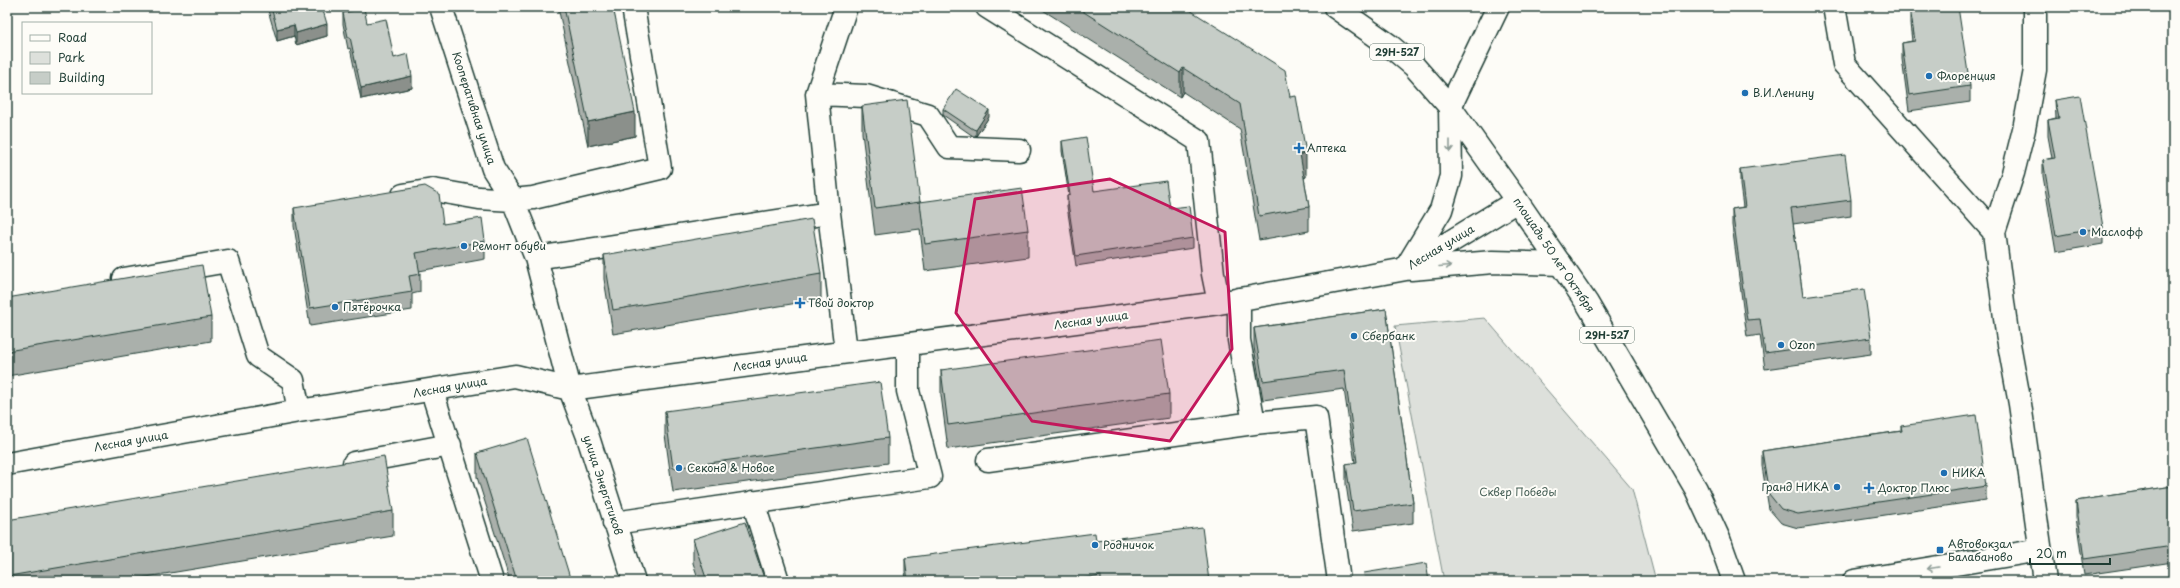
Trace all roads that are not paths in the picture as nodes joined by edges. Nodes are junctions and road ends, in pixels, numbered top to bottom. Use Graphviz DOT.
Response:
graph roads {
  1 [pos="441,7"];
  2 [pos="633,7"];
  3 [pos="846,7"];
  4 [pos="987,7"];
  5 [pos="1335,7"];
  6 [pos="1498,7"];
  7 [pos="2035,7"];
  8 [pos="1835,12"];
  9 [pos="817,94"];
  10 [pos="1450,107"];
  11 [pos="1019,150"];
  12 [pos="386,197"];
  13 [pos="513,200"];
  14 [pos="1517,201"];
  15 [pos="829,213"];
  16 [pos="1994,232"];
  17 [pos="536,258"];
  18 [pos="1561,264"];
  19 [pos="1406,269"];
  20 [pos="106,282"];
  21 [pos="1229,301"];
  22 [pos="908,345"];
  23 [pos="846,351"];
  24 [pos="570,389"];
  25 [pos="432,391"];
  26 [pos="299,411"];
  27 [pos="1254,423"];
  28 [pos="450,445"];
  29 [pos="988,460"];
  30 [pos="7,464"];
  31 [pos="333,467"];
  32 [pos="753,502"];
  33 [pos="614,523"];
  34 [pos="2040,550"];
  35 [pos="492,581"];
  36 [pos="634,581"];
  37 [pos="778,581"];
  38 [pos="1339,581"];
  39 [pos="1734,581"];
  40 [pos="1854,581"];
  41 [pos="2045,581"];
  1 -- 13 [label="street, Кооперативная улица"];
  2 -- 13 [label="street"];
  3 -- 9 [label="street"];
  4 -- 21 [label="street"];
  5 -- 10 [label="street, 29Н-527"];
  6 -- 10 [label="street"];
  7 -- 16 [label="street"];
  8 -- 16 [label="street"];
  9 -- 11 [label="street"];
  9 -- 15 [label="street"];
  10 -- 14 [label="street, площадь 50 лет Октября / 29Н-527"];
  10 -- 19 [label="street, one-way"];
  12 -- 13 [label="street"];
  13 -- 17 [label="street, Кооперативная улица"];
  14 -- 18 [label="street, площадь 50 лет Октября / 29Н-527"];
  14 -- 19 [label="street, Лесная улица"];
  15 -- 17 [label="street"];
  15 -- 23 [label="street"];
  16 -- 34 [label="street"];
  17 -- 24 [label="street, Кооперативная улица"];
  19 -- 18 [label="street, one-way"];
  18 -- 39 [label="street, площадь 50 лет Октября / 29Н-527"];
  19 -- 21 [label="street, Лесная улица"];
  20 -- 26 [label="street"];
  21 -- 22 [label="street, Лесная улица"];
  21 -- 27 [label="street"];
  22 -- 23 [label="street, Лесная улица"];
  22 -- 32 [label="street"];
  23 -- 24 [label="street, Лесная улица"];
  24 -- 25 [label="street, Лесная улица"];
  24 -- 33 [label="street, улица Энергетиков"];
  25 -- 26 [label="street, Лесная улица"];
  25 -- 28 [label="street"];
  26 -- 30 [label="street, Лесная улица"];
  27 -- 29 [label="street"];
  27 -- 38 [label="street"];
  28 -- 31 [label="street"];
  28 -- 35 [label="street"];
  32 -- 33 [label="street"];
  32 -- 37 [label="street"];
  33 -- 36 [label="street, улица Энергетиков"];
  34 -- 40 [label="street, one-way"];
  34 -- 41 [label="street"];
}
